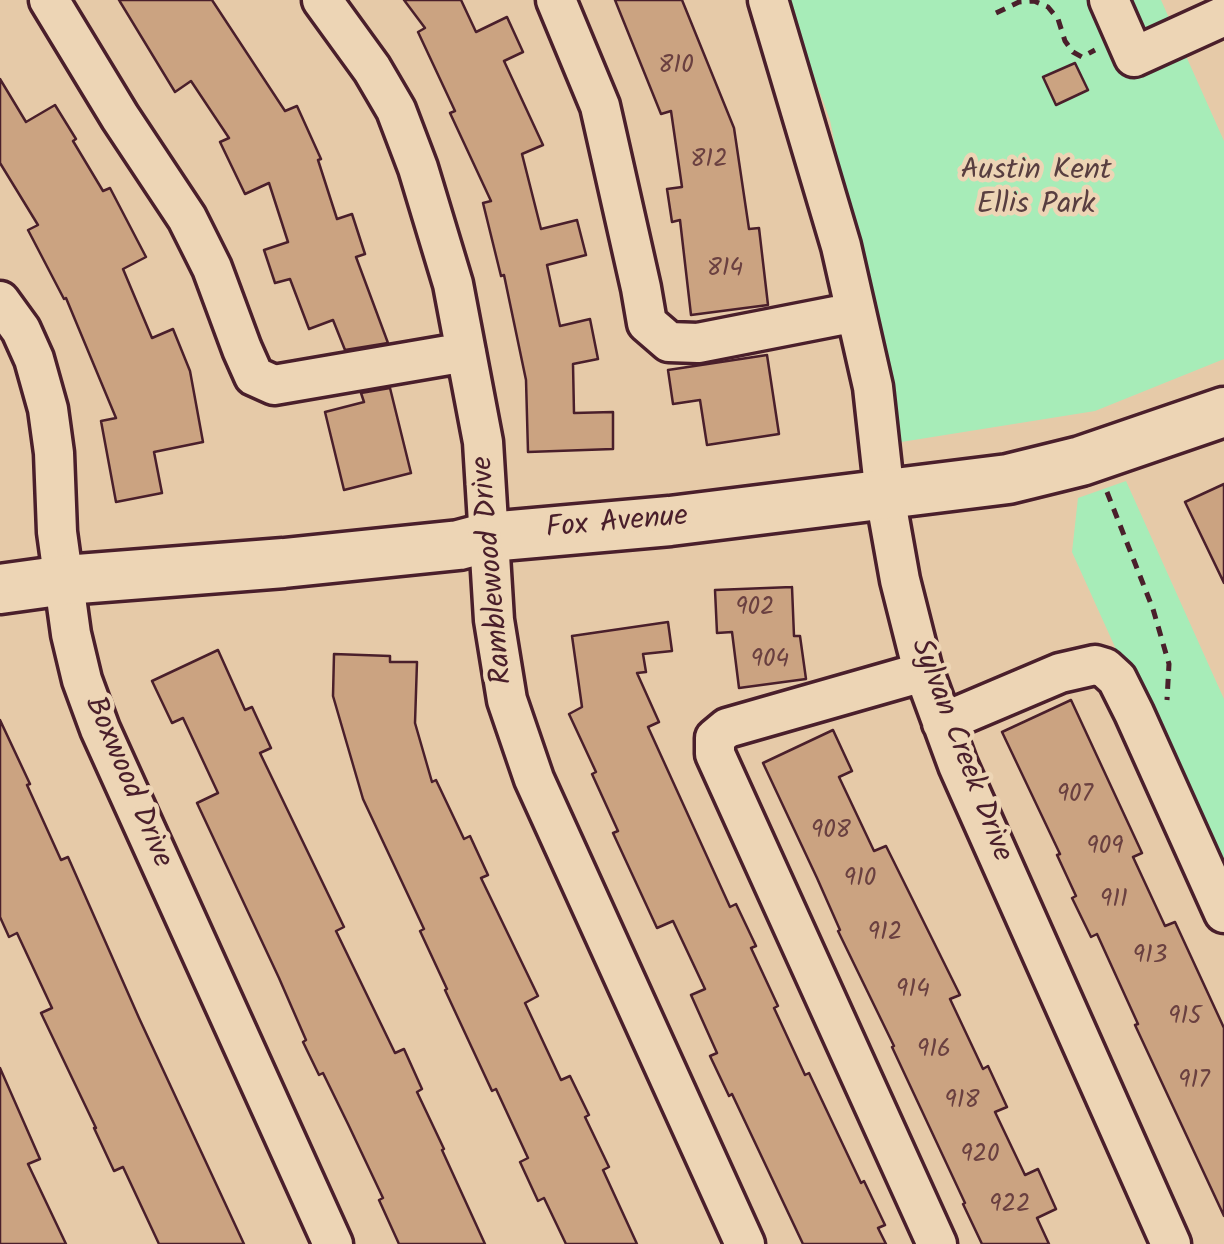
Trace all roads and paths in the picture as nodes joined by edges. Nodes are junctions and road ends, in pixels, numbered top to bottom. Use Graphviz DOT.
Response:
graph roads {
  1 [pos="49,0"];
  2 [pos="322,0"];
  3 [pos="556,0"];
  4 [pos="768,0"];
  5 [pos="1108,0"];
  6 [pos="1220,0"];
  7 [pos="996,13"];
  8 [pos="1224,13"];
  9 [pos="1125,36"];
  10 [pos="0,301"];
  11 [pos="856,312"];
  12 [pos="466,352"];
  13 [pos="1224,412"];
  14 [pos="1095,456"];
  15 [pos="885,496"];
  16 [pos="489,536"];
  17 [pos="64,580"];
  18 [pos="0,590"];
  19 [pos="923,672"];
  20 [pos="1168,709"];
  21 [pos="942,722"];
  22 [pos="1224,913"];
  23 [pos="333,1244"];
  24 [pos="745,1244"];
  25 [pos="937,1244"];
  26 [pos="1171,1244"];
  1 -- 12 [label="street"];
  2 -- 12 [label="street, Ramblewood Drive"];
  3 -- 11 [label="street"];
  4 -- 11 [label="street, Sylvan Creek Drive"];
  5 -- 9 [label="street"];
  6 -- 8 [label="street"];
  7 -- 9 [label="path"];
  8 -- 9 [label="street"];
  10 -- 17 [label="street, Boxwood Drive"];
  11 -- 15 [label="street, Sylvan Creek Drive"];
  12 -- 16 [label="street, Ramblewood Drive"];
  13 -- 14 [label="main road, Fox Avenue"];
  14 -- 15 [label="main road, Fox Avenue"];
  14 -- 20 [label="path"];
  15 -- 16 [label="main road, Fox Avenue"];
  15 -- 19 [label="street, Sylvan Creek Drive"];
  16 -- 17 [label="main road, Fox Avenue"];
  16 -- 24 [label="street, Ramblewood Drive"];
  17 -- 18 [label="main road, Fox Avenue"];
  17 -- 23 [label="street, Boxwood Drive"];
  19 -- 21 [label="street, Sylvan Creek Drive"];
  19 -- 25 [label="street"];
  21 -- 22 [label="street"];
  21 -- 26 [label="street, Sylvan Creek Drive"];
}
